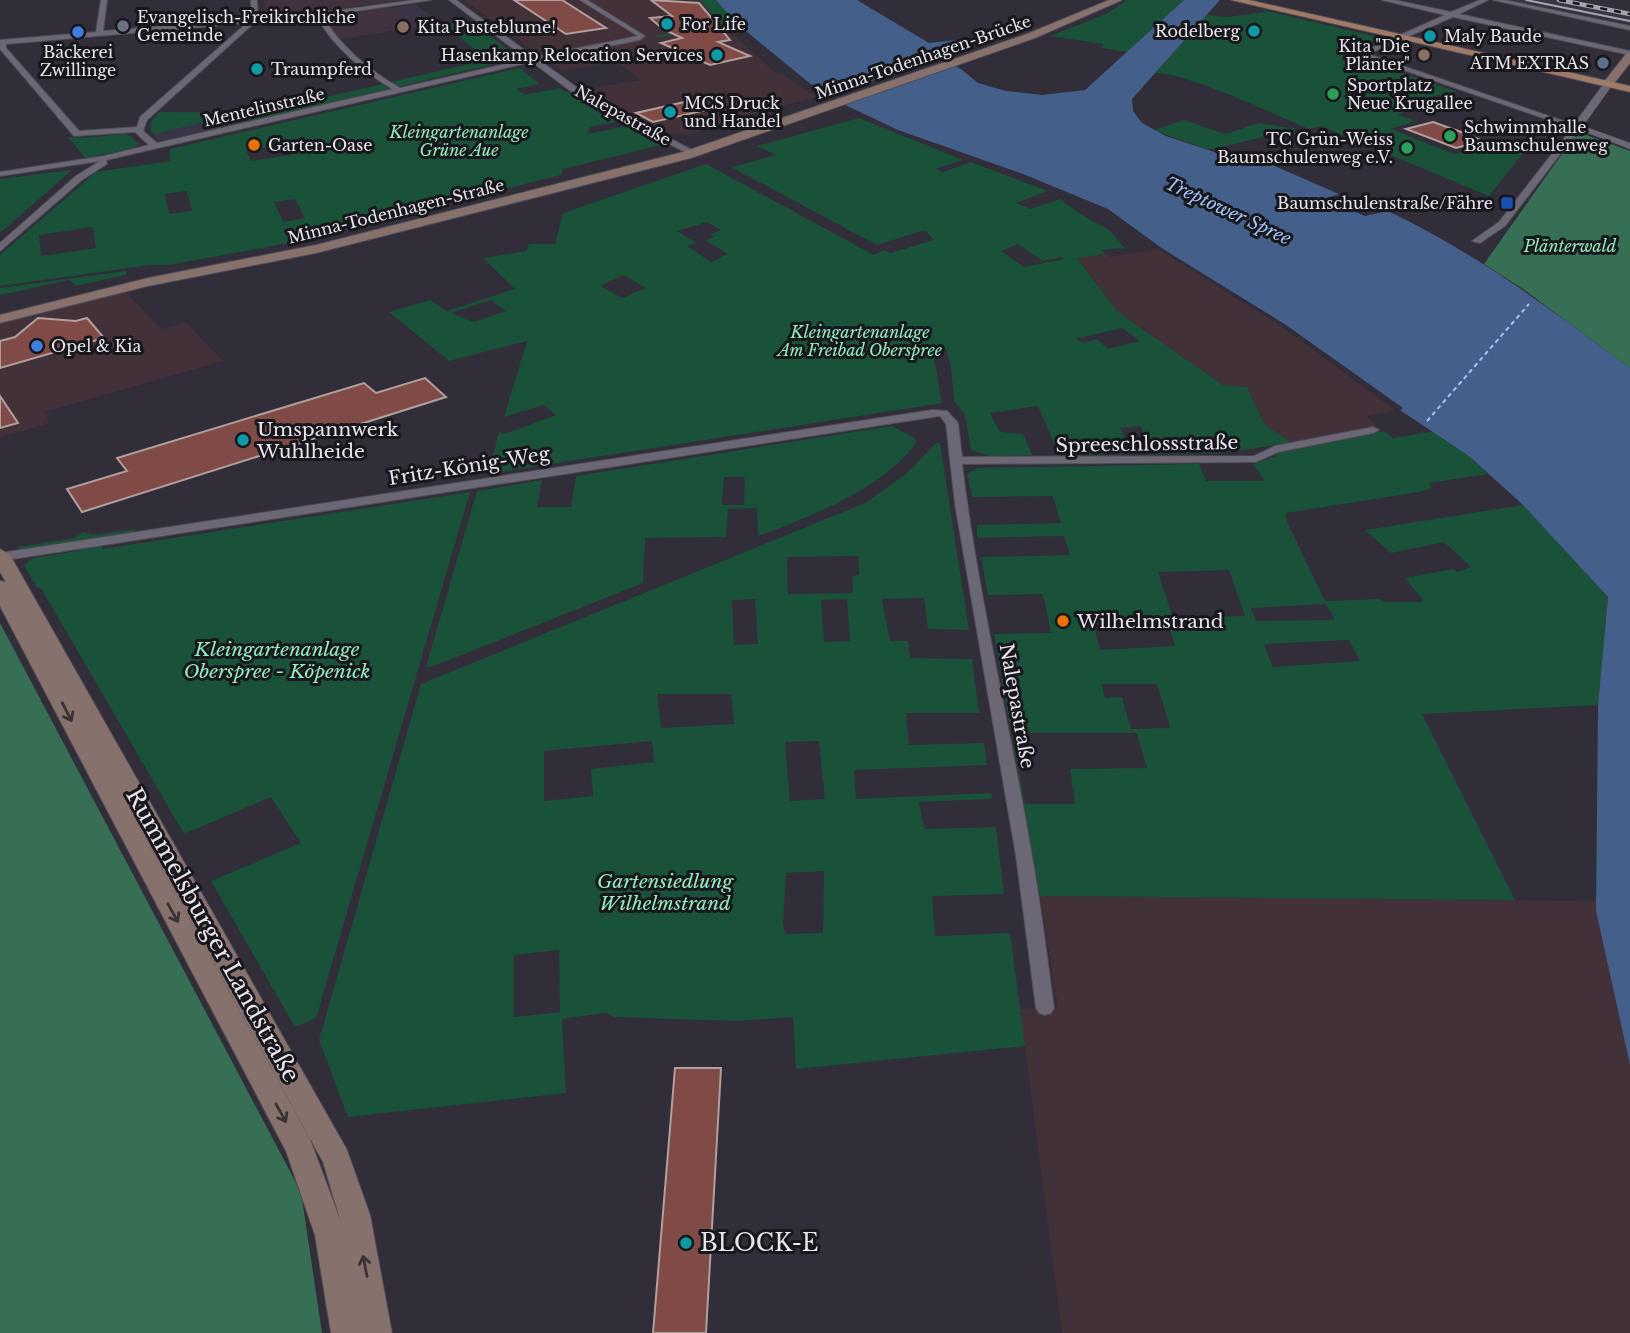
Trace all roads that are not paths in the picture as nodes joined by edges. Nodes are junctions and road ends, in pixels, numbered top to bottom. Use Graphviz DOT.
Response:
graph roads {
  1 [pos="104,0"];
  2 [pos="254,0"];
  3 [pos="428,0"];
  4 [pos="452,0"];
  5 [pos="583,0"];
  6 [pos="1117,0"];
  7 [pos="1236,0"];
  8 [pos="1385,0"];
  9 [pos="1485,0"];
  10 [pos="1496,0"];
  11 [pos="1268,4"];
  12 [pos="1096,5"];
  13 [pos="1451,14"];
  14 [pos="319,15"];
  15 [pos="253,21"];
  16 [pos="1630,28"];
  17 [pos="99,34"];
  18 [pos="1404,35"];
  19 [pos="1,42"];
  20 [pos="1630,55"];
  21 [pos="533,60"];
  22 [pos="1610,82"];
  23 [pos="1630,87"];
  24 [pos="400,90"];
  25 [pos="790,117"];
  26 [pos="1577,127"];
  27 [pos="138,129"];
  28 [pos="155,146"];
  29 [pos="1630,146"];
  30 [pos="690,151"];
  31 [pos="104,158"];
  32 [pos="0,174"];
  33 [pos="1478,241"];
  34 [pos="0,248"];
  35 [pos="0,312"];
  36 [pos="0,318"];
  37 [pos="943,414"];
  38 [pos="1335,438"];
  39 [pos="956,461"];
  40 [pos="0,556"];
  41 [pos="0,587"];
  42 [pos="1045,1008"];
  43 [pos="347,1333"];
  44 [pos="376,1333"];
  1 -- 17 [label="street"];
  2 -- 15 [label="street"];
  3 -- 14 [label="street"];
  4 -- 21 [label="street, Nalepastraße"];
  5 -- 21 [label="street, Mentelinstraße"];
  6 -- 12 [label="main road"];
  7 -- 11 [label="main road"];
  8 -- 13 [label="street"];
  9 -- 13 [label="street"];
  10 -- 16 [label="street"];
  11 -- 18 [label="main road"];
  12 -- 25 [label="main road, Minna-Todenhagen-Brücke"];
  13 -- 18 [label="street"];
  13 -- 20 [label="street"];
  14 -- 15 [label="street"];
  14 -- 24 [label="street"];
  15 -- 17 [label="street"];
  15 -- 27 [label="street"];
  17 -- 19 [label="street"];
  18 -- 22 [label="main road"];
  18 -- 26 [label="street"];
  19 -- 27 [label="street"];
  20 -- 22 [label="main road"];
  21 -- 24 [label="street, Mentelinstraße"];
  21 -- 30 [label="street, Nalepastraße"];
  22 -- 23 [label="main road"];
  22 -- 26 [label="street"];
  24 -- 28 [label="street, Mentelinstraße"];
  25 -- 30 [label="main road, Minna-Todenhagen-Straße"];
  26 -- 29 [label="street"];
  26 -- 33 [label="street"];
  27 -- 28 [label="street"];
  28 -- 31 [label="street, Mentelinstraße"];
  30 -- 35 [label="main road, Minna-Todenhagen-Straße"];
  30 -- 36 [label="main road, Minna-Todenhagen-Straße"];
  31 -- 32 [label="street, Mentelinstraße"];
  31 -- 34 [label="street"];
  37 -- 39 [label="street, Nalepastraße"];
  37 -- 40 [label="street, Fritz-König-Weg"];
  38 -- 39 [label="street, Spreeschlossstraße"];
  39 -- 42 [label="street, Nalepastraße"];
  44 -- 40 [label="main road, Rummelsburger Landstraße, one-way"];
  41 -- 43 [label="main road, Rummelsburger Landstraße, one-way"];
}
